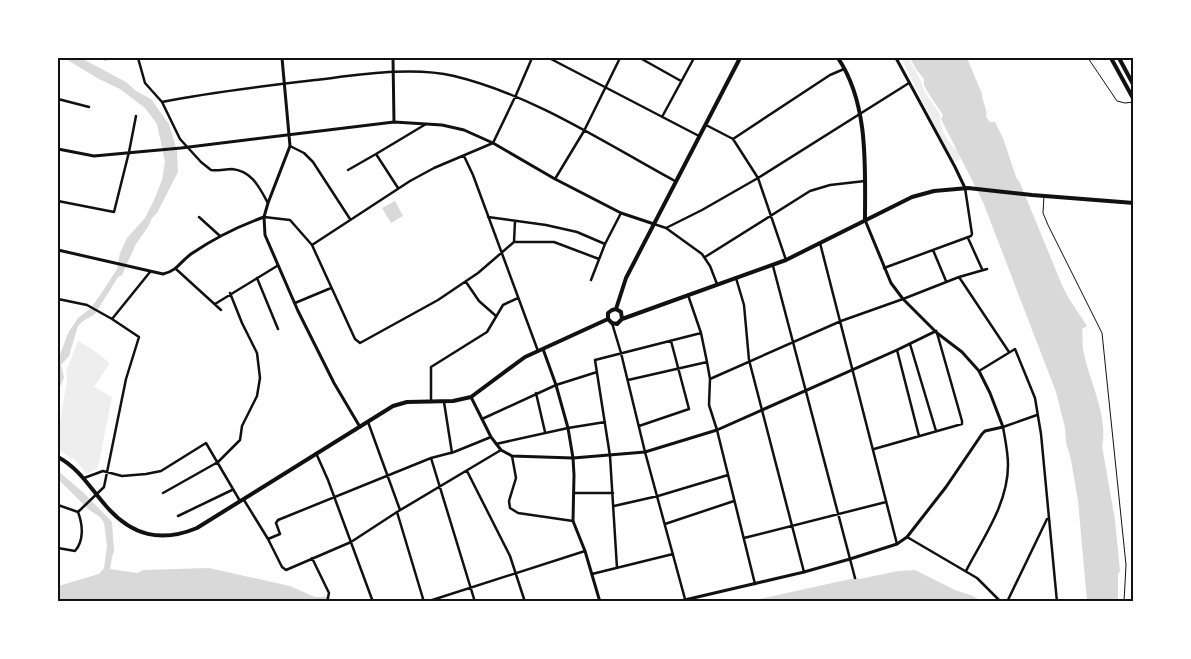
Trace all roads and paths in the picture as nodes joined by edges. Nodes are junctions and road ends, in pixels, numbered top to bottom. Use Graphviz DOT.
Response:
graph roads {
  1 [pos="117,58"];
  2 [pos="138,58"];
  3 [pos="282,58"];
  4 [pos="393,58"];
  5 [pos="532,58"];
  6 [pos="549,58"];
  7 [pos="620,58"];
  8 [pos="640,58"];
  9 [pos="694,58"];
  10 [pos="740,58"];
  11 [pos="838,58"];
  12 [pos="896,58"];
  13 [pos="1088,58"];
  14 [pos="1112,58"];
  15 [pos="1119,58"];
  16 [pos="105,60"];
  17 [pos="846,69"];
  18 [pos="394,72"];
  19 [pos="681,81"];
  20 [pos="285,83"];
  21 [pos="909,83"];
  22 [pos="1134,86"];
  23 [pos="605,88"];
  24 [pos="516,95"];
  25 [pos="58,99"];
  26 [pos="1134,101"];
  27 [pos="162,102"];
  28 [pos="89,106"];
  29 [pos="860,112"];
  30 [pos="136,116"];
  31 [pos="662,117"];
  32 [pos="394,122"];
  33 [pos="427,123"];
  34 [pos="706,125"];
  35 [pos="584,131"];
  36 [pos="290,134"];
  37 [pos="700,136"];
  38 [pos="733,139"];
  39 [pos="493,143"];
  40 [pos="290,146"];
  41 [pos="186,147"];
  42 [pos="58,149"];
  43 [pos="129,152"];
  44 [pos="376,154"];
  45 [pos="464,156"];
  46 [pos="348,170"];
  47 [pos="758,178"];
  48 [pos="555,179"];
  49 [pos="865,181"];
  50 [pos="675,182"];
  51 [pos="398,188"];
  52 [pos="964,188"];
  53 [pos="1044,196"];
  54 [pos="58,201"];
  55 [pos="268,203"];
  56 [pos="1134,203"];
  57 [pos="622,213"];
  58 [pos="772,216"];
  59 [pos="199,217"];
  60 [pos="264,217"];
  61 [pos="488,217"];
  62 [pos="350,219"];
  63 [pos="865,220"];
  64 [pos="515,221"];
  65 [pos="654,224"];
  66 [pos="666,228"];
  67 [pos="220,237"];
  68 [pos="968,238"];
  69 [pos="514,242"];
  70 [pos="820,243"];
  71 [pos="605,244"];
  72 [pos="312,245"];
  73 [pos="58,250"];
  74 [pos="933,250"];
  75 [pos="501,254"];
  76 [pos="705,258"];
  77 [pos="599,259"];
  78 [pos="786,260"];
  79 [pos="277,266"];
  80 [pos="773,266"];
  81 [pos="884,268"];
  82 [pos="176,269"];
  83 [pos="982,269"];
  84 [pos="987,269"];
  85 [pos="151,270"];
  86 [pos="959,277"];
  87 [pos="257,278"];
  88 [pos="736,278"];
  89 [pos="591,280"];
  90 [pos="466,282"];
  91 [pos="947,282"];
  92 [pos="717,284"];
  93 [pos="331,288"];
  94 [pos="230,293"];
  95 [pos="688,294"];
  96 [pos="518,298"];
  97 [pos="58,299"];
  98 [pos="903,299"];
  99 [pos="294,303"];
  100 [pos="215,304"];
  101 [pos="616,309"];
  102 [pos="221,310"];
  103 [pos="496,316"];
  104 [pos="112,319"];
  105 [pos="622,319"];
  106 [pos="608,320"];
  107 [pos="841,321"];
  108 [pos="612,323"];
  109 [pos="278,328"];
  110 [pos="936,332"];
  111 [pos="700,333"];
  112 [pos="671,340"];
  113 [pos="793,341"];
  114 [pos="910,344"];
  115 [pos="543,348"];
  116 [pos="897,350"];
  117 [pos="538,351"];
  118 [pos="1008,352"];
  119 [pos="621,354"];
  120 [pos="749,360"];
  121 [pos="708,362"];
  122 [pos="678,368"];
  123 [pos="853,369"];
  124 [pos="978,371"];
  125 [pos="597,372"];
  126 [pos="710,379"];
  127 [pos="628,380"];
  128 [pos="556,385"];
  129 [pos="806,391"];
  130 [pos="536,393"];
  131 [pos="471,397"];
  132 [pos="431,402"];
  133 [pos="444,402"];
  134 [pos="762,410"];
  135 [pos="1037,415"];
  136 [pos="482,419"];
  137 [pos="368,422"];
  138 [pos="605,422"];
  139 [pos="639,426"];
  140 [pos="360,427"];
  141 [pos="1002,427"];
  142 [pos="568,428"];
  143 [pos="717,430"];
  144 [pos="936,431"];
  145 [pos="545,432"];
  146 [pos="919,436"];
  147 [pos="491,437"];
  148 [pos="496,444"];
  149 [pos="874,449"];
  150 [pos="501,450"];
  151 [pos="645,452"];
  152 [pos="316,453"];
  153 [pos="452,453"];
  154 [pos="512,456"];
  155 [pos="610,456"];
  156 [pos="58,457"];
  157 [pos="431,458"];
  158 [pos="573,458"];
  159 [pos="218,462"];
  160 [pos="107,471"];
  161 [pos="467,471"];
  162 [pos="388,475"];
  163 [pos="728,475"];
  164 [pos="84,478"];
  165 [pos="439,487"];
  166 [pos="232,490"];
  167 [pos="163,493"];
  168 [pos="574,493"];
  169 [pos="613,493"];
  170 [pos="97,494"];
  171 [pos="658,496"];
  172 [pos="334,498"];
  173 [pos="241,500"];
  174 [pos="734,501"];
  175 [pos="886,502"];
  176 [pos="58,506"];
  177 [pos="614,506"];
  178 [pos="400,510"];
  179 [pos="78,512"];
  180 [pos="397,512"];
  181 [pos="839,514"];
  182 [pos="178,516"];
  183 [pos="1048,518"];
  184 [pos="573,521"];
  185 [pos="665,524"];
  186 [pos="792,526"];
  187 [pos="907,537"];
  188 [pos="744,538"];
  189 [pos="268,539"];
  190 [pos="351,542"];
  191 [pos="897,544"];
  192 [pos="58,548"];
  193 [pos="585,551"];
  194 [pos="673,554"];
  195 [pos="312,558"];
  196 [pos="850,559"];
  197 [pos="617,568"];
  198 [pos="966,571"];
  199 [pos="804,572"];
  200 [pos="516,573"];
  201 [pos="592,574"];
  202 [pos="856,578"];
  203 [pos="755,584"];
  204 [pos="472,587"];
  205 [pos="685,599"];
  206 [pos="327,602"];
  207 [pos="373,602"];
  208 [pos="425,602"];
  209 [pos="475,602"];
  210 [pos="525,602"];
  211 [pos="600,602"];
  212 [pos="676,602"];
  213 [pos="1000,602"];
  214 [pos="1007,602"];
  215 [pos="1057,602"];
  216 [pos="1124,602"];
  1 -- 16 [label="street"];
  2 -- 27 [label="street"];
  3 -- 20 [label="street"];
  4 -- 18 [label="street"];
  5 -- 24 [label="street"];
  6 -- 23 [label="street"];
  7 -- 23 [label="street"];
  8 -- 19 [label="street"];
  9 -- 19 [label="street"];
  10 -- 34 [label="main road"];
  11 -- 17 [label="main road"];
  12 -- 21 [label="street"];
  13 -- 26 [label="lane"];
  14 -- 26 [label="main road"];
  15 -- 22 [label="main road"];
  17 -- 29 [label="main road"];
  17 -- 38 [label="street"];
  18 -- 20 [label="street"];
  18 -- 24 [label="street"];
  18 -- 32 [label="street"];
  19 -- 31 [label="street"];
  20 -- 27 [label="street"];
  20 -- 36 [label="street"];
  21 -- 29 [label="street"];
  21 -- 52 [label="street"];
  23 -- 31 [label="street"];
  23 -- 35 [label="street"];
  24 -- 35 [label="street"];
  24 -- 39 [label="street"];
  25 -- 28 [label="street"];
  27 -- 41 [label="street"];
  29 -- 47 [label="street"];
  29 -- 49 [label="main road"];
  30 -- 43 [label="street"];
  31 -- 37 [label="street"];
  32 -- 33 [label="street"];
  32 -- 36 [label="street"];
  33 -- 39 [label="street"];
  33 -- 44 [label="street"];
  34 -- 37 [label="main road"];
  34 -- 38 [label="street"];
  35 -- 48 [label="street"];
  35 -- 50 [label="street"];
  36 -- 40 [label="street"];
  36 -- 41 [label="street"];
  37 -- 50 [label="main road"];
  38 -- 47 [label="street"];
  39 -- 45 [label="street"];
  39 -- 48 [label="street"];
  40 -- 55 [label="street"];
  40 -- 62 [label="street"];
  41 -- 43 [label="street"];
  41 -- 55 [label="street"];
  42 -- 43 [label="street"];
  43 -- 54 [label="street"];
  44 -- 46 [label="street"];
  44 -- 51 [label="street"];
  45 -- 51 [label="street"];
  45 -- 61 [label="street"];
  47 -- 58 [label="street"];
  47 -- 66 [label="street"];
  48 -- 57 [label="street"];
  49 -- 58 [label="street"];
  49 -- 63 [label="main road"];
  50 -- 65 [label="main road"];
  51 -- 62 [label="street"];
  52 -- 53 [label="main road"];
  52 -- 63 [label="main road"];
  52 -- 68 [label="street"];
  53 -- 56 [label="main road"];
  53 -- 216 [label="lane"];
  55 -- 60 [label="street"];
  57 -- 65 [label="street"];
  57 -- 71 [label="street"];
  58 -- 76 [label="street"];
  58 -- 78 [label="street"];
  59 -- 67 [label="street"];
  60 -- 67 [label="street"];
  60 -- 72 [label="street"];
  60 -- 79 [label="street"];
  61 -- 64 [label="street"];
  61 -- 75 [label="street"];
  62 -- 72 [label="street"];
  63 -- 70 [label="main road"];
  63 -- 81 [label="street"];
  64 -- 69 [label="street"];
  64 -- 71 [label="street"];
  65 -- 66 [label="street"];
  65 -- 101 [label="main road"];
  66 -- 76 [label="street"];
  67 -- 82 [label="street"];
  68 -- 74 [label="street"];
  68 -- 83 [label="street"];
  69 -- 75 [label="street"];
  69 -- 77 [label="street"];
  70 -- 78 [label="main road"];
  70 -- 107 [label="street"];
  71 -- 77 [label="street"];
  72 -- 93 [label="street"];
  73 -- 85 [label="street"];
  74 -- 81 [label="street"];
  74 -- 91 [label="street"];
  75 -- 90 [label="street"];
  75 -- 96 [label="street"];
  76 -- 92 [label="street"];
  77 -- 89 [label="street"];
  78 -- 80 [label="main road"];
  79 -- 87 [label="street"];
  79 -- 99 [label="street"];
  80 -- 88 [label="main road"];
  80 -- 113 [label="street"];
  81 -- 98 [label="street"];
  82 -- 85 [label="street"];
  82 -- 100 [label="street"];
  83 -- 84 [label="street"];
  83 -- 86 [label="street"];
  85 -- 104 [label="street"];
  86 -- 91 [label="street"];
  86 -- 118 [label="street"];
  87 -- 94 [label="street"];
  87 -- 109 [label="street"];
  88 -- 92 [label="main road"];
  88 -- 120 [label="street"];
  90 -- 93 [label="street"];
  90 -- 103 [label="street"];
  91 -- 98 [label="street"];
  92 -- 95 [label="main road"];
  93 -- 99 [label="street"];
  94 -- 100 [label="street"];
  94 -- 159 [label="street"];
  95 -- 105 [label="main road"];
  95 -- 111 [label="street"];
  96 -- 103 [label="street"];
  96 -- 117 [label="street"];
  97 -- 104 [label="street"];
  98 -- 107 [label="street"];
  98 -- 110 [label="street"];
  99 -- 140 [label="street"];
  100 -- 102 [label="street"];
  101 -- 105 [label="main road"];
  101 -- 106 [label="main road"];
  103 -- 132 [label="street"];
  104 -- 160 [label="street"];
  105 -- 108 [label="main road"];
  106 -- 108 [label="main road"];
  106 -- 115 [label="main road"];
  107 -- 113 [label="street"];
  107 -- 123 [label="street"];
  108 -- 119 [label="street"];
  110 -- 114 [label="street"];
  110 -- 124 [label="street"];
  110 -- 144 [label="street"];
  111 -- 112 [label="street"];
  111 -- 121 [label="street"];
  112 -- 119 [label="street"];
  112 -- 122 [label="street"];
  113 -- 120 [label="street"];
  113 -- 129 [label="street"];
  114 -- 116 [label="street"];
  114 -- 144 [label="street"];
  115 -- 117 [label="main road"];
  115 -- 128 [label="street"];
  116 -- 123 [label="street"];
  116 -- 146 [label="street"];
  117 -- 131 [label="main road"];
  118 -- 124 [label="street"];
  118 -- 135 [label="street"];
  119 -- 125 [label="street"];
  119 -- 127 [label="street"];
  120 -- 126 [label="street"];
  120 -- 134 [label="street"];
  121 -- 122 [label="street"];
  121 -- 126 [label="street"];
  122 -- 127 [label="street"];
  122 -- 139 [label="street"];
  123 -- 129 [label="street"];
  123 -- 149 [label="street"];
  124 -- 141 [label="street"];
  125 -- 128 [label="street"];
  125 -- 138 [label="street"];
  126 -- 143 [label="street"];
  127 -- 139 [label="street"];
  128 -- 130 [label="street"];
  128 -- 142 [label="street"];
  129 -- 134 [label="street"];
  129 -- 181 [label="street"];
  130 -- 136 [label="street"];
  130 -- 145 [label="street"];
  131 -- 133 [label="main road"];
  131 -- 136 [label="street"];
  132 -- 133 [label="main road"];
  132 -- 137 [label="main road"];
  133 -- 153 [label="street"];
  134 -- 143 [label="street"];
  134 -- 186 [label="street"];
  135 -- 141 [label="street"];
  135 -- 183 [label="street"];
  136 -- 147 [label="street"];
  137 -- 140 [label="main road"];
  137 -- 162 [label="street"];
  138 -- 142 [label="street"];
  138 -- 155 [label="street"];
  139 -- 151 [label="street"];
  140 -- 152 [label="main road"];
  141 -- 187 [label="street"];
  141 -- 198 [label="street"];
  142 -- 145 [label="street"];
  142 -- 158 [label="street"];
  143 -- 151 [label="street"];
  143 -- 163 [label="street"];
  144 -- 146 [label="street"];
  145 -- 148 [label="street"];
  146 -- 149 [label="street"];
  147 -- 148 [label="street"];
  147 -- 153 [label="street"];
  148 -- 150 [label="street"];
  149 -- 175 [label="street"];
  150 -- 154 [label="street"];
  150 -- 161 [label="street"];
  151 -- 155 [label="street"];
  151 -- 171 [label="street"];
  152 -- 172 [label="street"];
  152 -- 173 [label="main road"];
  153 -- 157 [label="street"];
  154 -- 158 [label="street"];
  154 -- 184 [label="street"];
  155 -- 158 [label="street"];
  155 -- 169 [label="street"];
  156 -- 164 [label="main road"];
  157 -- 162 [label="street"];
  157 -- 165 [label="street"];
  158 -- 168 [label="street"];
  159 -- 160 [label="street"];
  159 -- 166 [label="street"];
  159 -- 167 [label="street"];
  160 -- 164 [label="street"];
  160 -- 170 [label="street"];
  161 -- 165 [label="street"];
  161 -- 200 [label="street"];
  162 -- 172 [label="street"];
  162 -- 178 [label="street"];
  163 -- 171 [label="street"];
  163 -- 174 [label="street"];
  164 -- 170 [label="main road"];
  165 -- 178 [label="street"];
  165 -- 204 [label="street"];
  166 -- 173 [label="street"];
  166 -- 182 [label="street"];
  168 -- 169 [label="street"];
  168 -- 184 [label="street"];
  169 -- 177 [label="street"];
  170 -- 173 [label="main road"];
  170 -- 179 [label="street"];
  171 -- 177 [label="street"];
  171 -- 185 [label="street"];
  172 -- 189 [label="street"];
  172 -- 190 [label="street"];
  173 -- 189 [label="street"];
  174 -- 185 [label="street"];
  174 -- 188 [label="street"];
  175 -- 181 [label="street"];
  175 -- 191 [label="street"];
  176 -- 179 [label="street"];
  177 -- 197 [label="street"];
  178 -- 180 [label="street"];
  179 -- 192 [label="street"];
  180 -- 190 [label="street"];
  180 -- 208 [label="street"];
  181 -- 186 [label="street"];
  181 -- 196 [label="street"];
  183 -- 214 [label="street"];
  183 -- 215 [label="street"];
  184 -- 193 [label="street"];
  185 -- 194 [label="street"];
  186 -- 188 [label="street"];
  186 -- 199 [label="street"];
  187 -- 191 [label="street"];
  187 -- 198 [label="street"];
  188 -- 203 [label="street"];
  189 -- 195 [label="street"];
  190 -- 195 [label="street"];
  190 -- 207 [label="street"];
  191 -- 196 [label="street"];
  193 -- 200 [label="street"];
  193 -- 201 [label="street"];
  194 -- 197 [label="street"];
  194 -- 205 [label="street"];
  195 -- 206 [label="street"];
  196 -- 199 [label="street"];
  196 -- 202 [label="street"];
  197 -- 201 [label="street"];
  198 -- 213 [label="street"];
  199 -- 203 [label="street"];
  200 -- 204 [label="street"];
  200 -- 210 [label="street"];
  201 -- 211 [label="street"];
  203 -- 205 [label="street"];
  204 -- 208 [label="street"];
  204 -- 209 [label="street"];
  205 -- 212 [label="street"];
}
